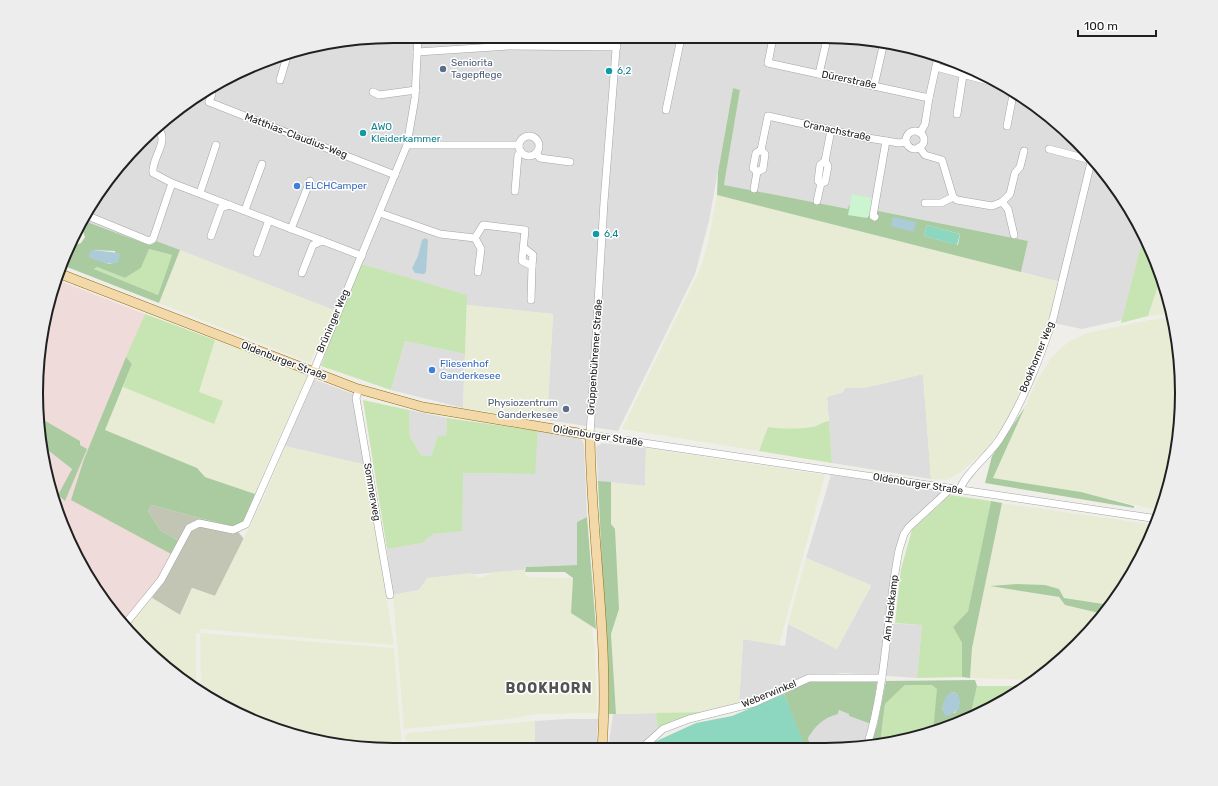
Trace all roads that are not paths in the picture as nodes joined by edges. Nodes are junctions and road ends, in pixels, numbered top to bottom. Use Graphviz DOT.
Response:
graph roads {
  1 [pos="418,43"];
  2 [pos="617,43"];
  3 [pos="680,43"];
  4 [pos="772,43"];
  5 [pos="826,43"];
  6 [pos="617,47"];
  7 [pos="883,48"];
  8 [pos="417,52"];
  9 [pos="286,60"];
  10 [pos="937,62"];
  11 [pos="936,67"];
  12 [pos="819,74"];
  13 [pos="963,75"];
  14 [pos="980,79"];
  15 [pos="280,80"];
  16 [pos="874,86"];
  17 [pos="416,90"];
  18 [pos="372,92"];
  19 [pos="212,94"];
  20 [pos="929,98"];
  21 [pos="1012,98"];
  22 [pos="666,110"];
  23 [pos="957,114"];
  24 [pos="1007,126"];
  25 [pos="831,130"];
  26 [pos="160,132"];
  27 [pos="920,132"];
  28 [pos="886,141"];
  29 [pos="906,142"];
  30 [pos="216,145"];
  31 [pos="407,145"];
  32 [pos="519,145"];
  33 [pos="919,148"];
  34 [pos="1049,149"];
  35 [pos="1024,151"];
  36 [pos="521,152"];
  37 [pos="536,153"];
  38 [pos="1083,157"];
  39 [pos="570,162"];
  40 [pos="262,164"];
  41 [pos="1091,165"];
  42 [pos="395,175"];
  43 [pos="310,181"];
  44 [pos="172,183"];
  45 [pos="754,189"];
  46 [pos="515,191"];
  47 [pos="200,193"];
  48 [pos="953,197"];
  49 [pos="218,200"];
  50 [pos="817,201"];
  51 [pos="1002,202"];
  52 [pos="925,203"];
  53 [pos="230,205"];
  54 [pos="221,208"];
  55 [pos="245,210"];
  56 [pos="380,213"];
  57 [pos="91,217"];
  58 [pos="875,217"];
  59 [pos="269,220"];
  60 [pos="291,229"];
  61 [pos="1014,235"];
  62 [pos="211,236"];
  63 [pos="310,236"];
  64 [pos="476,238"];
  65 [pos="322,241"];
  66 [pos="313,245"];
  67 [pos="257,253"];
  68 [pos="362,256"];
  69 [pos="478,272"];
  70 [pos="302,273"];
  71 [pos="64,275"];
  72 [pos="531,300"];
  73 [pos="312,372"];
  74 [pos="359,389"];
  75 [pos="590,435"];
  76 [pos="948,488"];
  77 [pos="960,490"];
  78 [pos="1151,518"];
  79 [pos="390,595"];
  80 [pos="128,621"];
  81 [pos="882,678"];
  82 [pos="869,740"];
  83 [pos="602,743"];
  84 [pos="648,743"];
  1 -- 8 [label="street, Brüninger Weg"];
  2 -- 6 [label="street, Grüppenbührener Straße"];
  3 -- 22 [label="street"];
  4 -- 12 [label="street, Dürerstraße"];
  5 -- 12 [label="street"];
  6 -- 8 [label="street"];
  6 -- 75 [label="street, Grüppenbührener Straße"];
  7 -- 16 [label="street"];
  8 -- 17 [label="street, Brüninger Weg"];
  9 -- 15 [label="street"];
  10 -- 11 [label="street"];
  11 -- 13 [label="street"];
  11 -- 20 [label="street"];
  12 -- 16 [label="street, Dürerstraße"];
  13 -- 14 [label="street"];
  13 -- 23 [label="street"];
  16 -- 20 [label="street, Dürerstraße"];
  17 -- 18 [label="street"];
  17 -- 31 [label="street, Brüninger Weg"];
  19 -- 42 [label="street, Matthias-Claudius-Weg"];
  20 -- 27 [label="street"];
  21 -- 24 [label="street"];
  25 -- 28 [label="street, Cranachstraße"];
  25 -- 45 [label="street, Cranachstraße"];
  25 -- 50 [label="street"];
  26 -- 44 [label="street"];
  27 -- 29 [label="street"];
  27 -- 33 [label="street"];
  28 -- 29 [label="street, Cranachstraße"];
  28 -- 58 [label="street"];
  29 -- 33 [label="street"];
  30 -- 47 [label="street"];
  31 -- 32 [label="street"];
  31 -- 42 [label="street, Brüninger Weg"];
  32 -- 36 [label="street"];
  32 -- 37 [label="street"];
  33 -- 48 [label="street"];
  34 -- 38 [label="street, Bookhorner Weg"];
  35 -- 51 [label="street"];
  36 -- 37 [label="street"];
  36 -- 46 [label="street"];
  37 -- 39 [label="street"];
  40 -- 55 [label="street"];
  41 -- 77 [label="street, Bookhorner Weg"];
  42 -- 56 [label="street, Brüninger Weg"];
  43 -- 60 [label="street"];
  44 -- 47 [label="street"];
  44 -- 57 [label="street"];
  47 -- 49 [label="street"];
  48 -- 51 [label="street"];
  48 -- 52 [label="street"];
  49 -- 53 [label="street"];
  49 -- 54 [label="street"];
  51 -- 61 [label="street"];
  53 -- 54 [label="street"];
  53 -- 55 [label="street"];
  54 -- 62 [label="street"];
  55 -- 59 [label="street"];
  56 -- 64 [label="street"];
  56 -- 68 [label="street, Brüninger Weg"];
  59 -- 60 [label="street"];
  59 -- 67 [label="street"];
  60 -- 63 [label="street"];
  63 -- 65 [label="street"];
  63 -- 66 [label="street"];
  64 -- 69 [label="street"];
  64 -- 72 [label="street"];
  65 -- 66 [label="street"];
  65 -- 68 [label="street"];
  66 -- 70 [label="street"];
  68 -- 73 [label="street, Brüninger Weg"];
  71 -- 73 [label="main road, Oldenburger Straße"];
  73 -- 74 [label="main road, Oldenburger Straße"];
  73 -- 80 [label="street, Brüninger Weg"];
  74 -- 75 [label="main road, Oldenburger Straße"];
  74 -- 79 [label="street, Sommerweg"];
  75 -- 76 [label="street, Oldenburger Straße"];
  75 -- 83 [label="main road, Grüppenbührener Straße"];
  76 -- 77 [label="street, Oldenburger Straße"];
  76 -- 81 [label="street, Am Hackkamp"];
  77 -- 78 [label="street, Oldenburger Straße"];
  81 -- 82 [label="street, Am Hackkamp"];
  81 -- 84 [label="street, Weberwinkel"];
}
